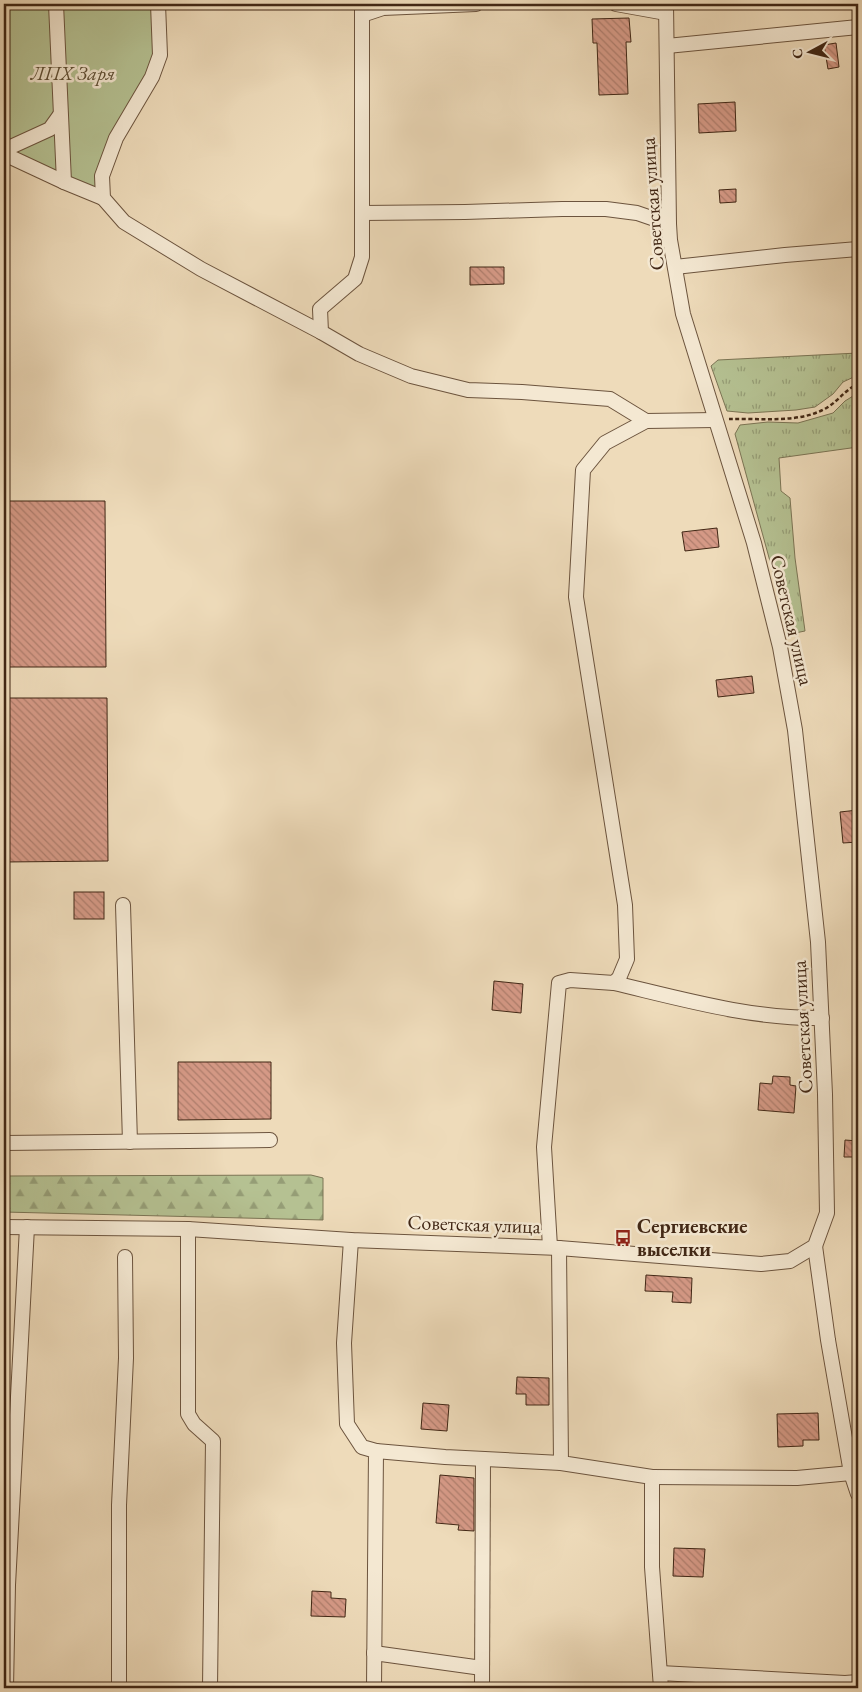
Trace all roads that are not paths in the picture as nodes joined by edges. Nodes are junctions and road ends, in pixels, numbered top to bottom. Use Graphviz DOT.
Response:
graph roads {
  1 [pos="56,4"];
  2 [pos="158,4"];
  3 [pos="476,4"];
  4 [pos="616,4"];
  5 [pos="666,8"];
  6 [pos="362,9"];
  7 [pos="858,27"];
  8 [pos="667,46"];
  9 [pos="60,115"];
  10 [pos="4,152"];
  11 [pos="64,182"];
  12 [pos="103,198"];
  13 [pos="362,213"];
  14 [pos="670,224"];
  15 [pos="858,249"];
  16 [pos="675,267"];
  17 [pos="322,332"];
  18 [pos="646,420"];
  19 [pos="716,420"];
  20 [pos="123,904"];
  21 [pos="614,983"];
  22 [pos="822,1018"];
  23 [pos="270,1140"];
  24 [pos="130,1142"];
  25 [pos="4,1143"];
  26 [pos="4,1227"];
  27 [pos="27,1227"];
  28 [pos="188,1229"];
  29 [pos="351,1240"];
  30 [pos="816,1246"];
  31 [pos="555,1248"];
  32 [pos="125,1257"];
  33 [pos="376,1450"];
  34 [pos="483,1459"];
  35 [pos="561,1463"];
  36 [pos="851,1473"];
  37 [pos="652,1477"];
  38 [pos="858,1494"];
  39 [pos="374,1653"];
  40 [pos="482,1668"];
  41 [pos="660,1673"];
  42 [pos="858,1682"];
  43 [pos="6,1688"];
  44 [pos="119,1688"];
  45 [pos="210,1688"];
  46 [pos="374,1688"];
  47 [pos="482,1688"];
  48 [pos="661,1688"];
  1 -- 9 [label="street"];
  2 -- 12 [label="street"];
  3 -- 6 [label="street"];
  4 -- 5 [label="street"];
  5 -- 8 [label="street, Советская улица"];
  6 -- 13 [label="street"];
  7 -- 8 [label="street"];
  8 -- 14 [label="street, Советская улица"];
  9 -- 10 [label="street"];
  9 -- 11 [label="street"];
  10 -- 11 [label="street"];
  11 -- 12 [label="street"];
  12 -- 17 [label="street"];
  13 -- 14 [label="street"];
  13 -- 17 [label="street"];
  14 -- 16 [label="street, Советская улица"];
  15 -- 16 [label="street"];
  16 -- 19 [label="street, Советская улица"];
  17 -- 18 [label="street"];
  18 -- 19 [label="street"];
  18 -- 21 [label="street"];
  19 -- 22 [label="street, Советская улица"];
  20 -- 24 [label="street"];
  21 -- 22 [label="street"];
  21 -- 31 [label="street"];
  22 -- 30 [label="street, Советская улица"];
  23 -- 24 [label="street"];
  24 -- 25 [label="street"];
  26 -- 27 [label="street, Советская улица"];
  27 -- 28 [label="street, Советская улица"];
  27 -- 43 [label="street"];
  28 -- 29 [label="street, Советская улица"];
  28 -- 45 [label="street"];
  29 -- 31 [label="street, Советская улица"];
  29 -- 33 [label="street"];
  30 -- 31 [label="street, Советская улица"];
  30 -- 36 [label="street"];
  31 -- 35 [label="street"];
  32 -- 44 [label="street"];
  33 -- 34 [label="street"];
  33 -- 39 [label="street"];
  34 -- 35 [label="street"];
  34 -- 40 [label="street"];
  35 -- 37 [label="street"];
  36 -- 37 [label="street"];
  36 -- 38 [label="street"];
  37 -- 41 [label="street"];
  39 -- 40 [label="street"];
  39 -- 46 [label="street"];
  40 -- 47 [label="street"];
  41 -- 42 [label="street"];
  41 -- 48 [label="street"];
}
